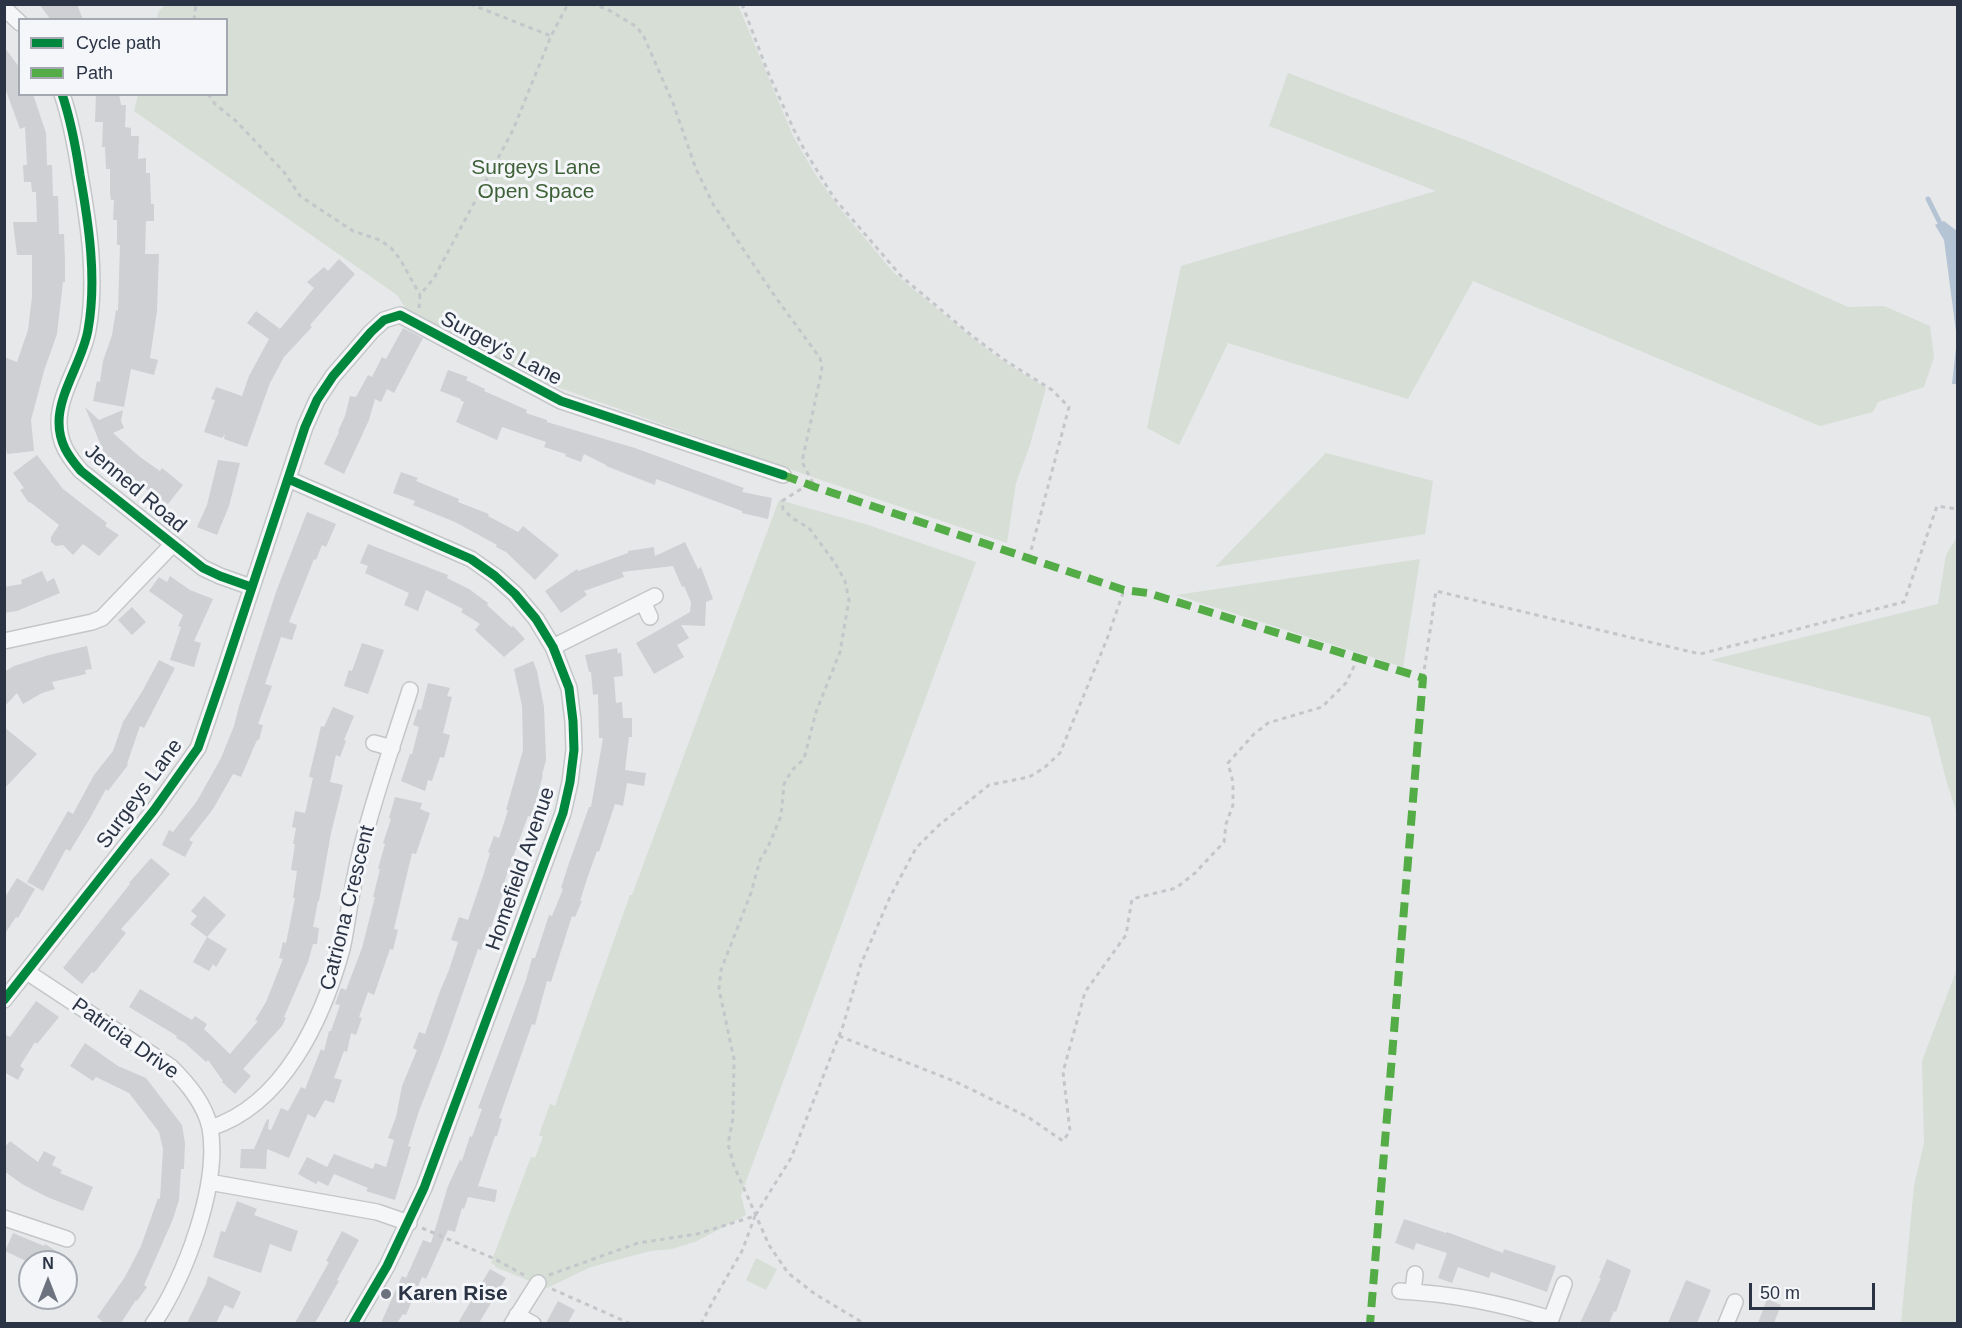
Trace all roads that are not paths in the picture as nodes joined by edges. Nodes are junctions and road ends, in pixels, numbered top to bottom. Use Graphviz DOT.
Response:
graph roads {
  1 [pos="4,8"];
  2 [pos="18,21"];
  3 [pos="63,96"];
  4 [pos="783,475"];
  5 [pos="288,479"];
  6 [pos="172,545"];
  7 [pos="251,587"];
  8 [pos="650,617"];
  9 [pos="4,641"];
  10 [pos="553,647"];
  11 [pos="410,690"];
  12 [pos="374,742"];
  13 [pos="392,748"];
  14 [pos="27,972"];
  15 [pos="4,1000"];
  16 [pos="210,1128"];
  17 [pos="209,1182"];
  18 [pos="4,1218"];
  19 [pos="409,1223"];
  20 [pos="67,1239"];
  21 [pos="1414,1274"];
  22 [pos="538,1283"];
  23 [pos="1564,1284"];
  24 [pos="1735,1302"];
  25 [pos="515,1319"];
  26 [pos="1550,1321"];
  27 [pos="153,1323"];
  28 [pos="353,1323"];
  29 [pos="533,1323"];
  30 [pos="1726,1323"];
  1 -- 2 [label="street"];
  3 -- 6 [label="street, Jenned Road"];
  4 -- 5 [label="street, Surgey's Lane"];
  5 -- 7 [label="street, Surgeys Lane"];
  5 -- 10 [label="street, Homefield Avenue"];
  6 -- 7 [label="street, Jenned Road"];
  6 -- 9 [label="street"];
  7 -- 14 [label="street, Surgeys Lane"];
  8 -- 10 [label="street"];
  10 -- 19 [label="street, Homefield Avenue"];
  11 -- 13 [label="street, Catriona Crescent"];
  12 -- 13 [label="street"];
  13 -- 16 [label="street, Catriona Crescent"];
  14 -- 15 [label="street, Surgeys Lane"];
  14 -- 16 [label="street, Patricia Drive"];
  16 -- 17 [label="street, Patricia Drive"];
  17 -- 19 [label="street"];
  17 -- 27 [label="street, Patricia Drive"];
  18 -- 20 [label="street"];
  19 -- 28 [label="street, Homefield Avenue"];
  21 -- 26 [label="street"];
  22 -- 25 [label="street"];
  23 -- 26 [label="street"];
  24 -- 30 [label="street"];
  25 -- 29 [label="street"];
}
